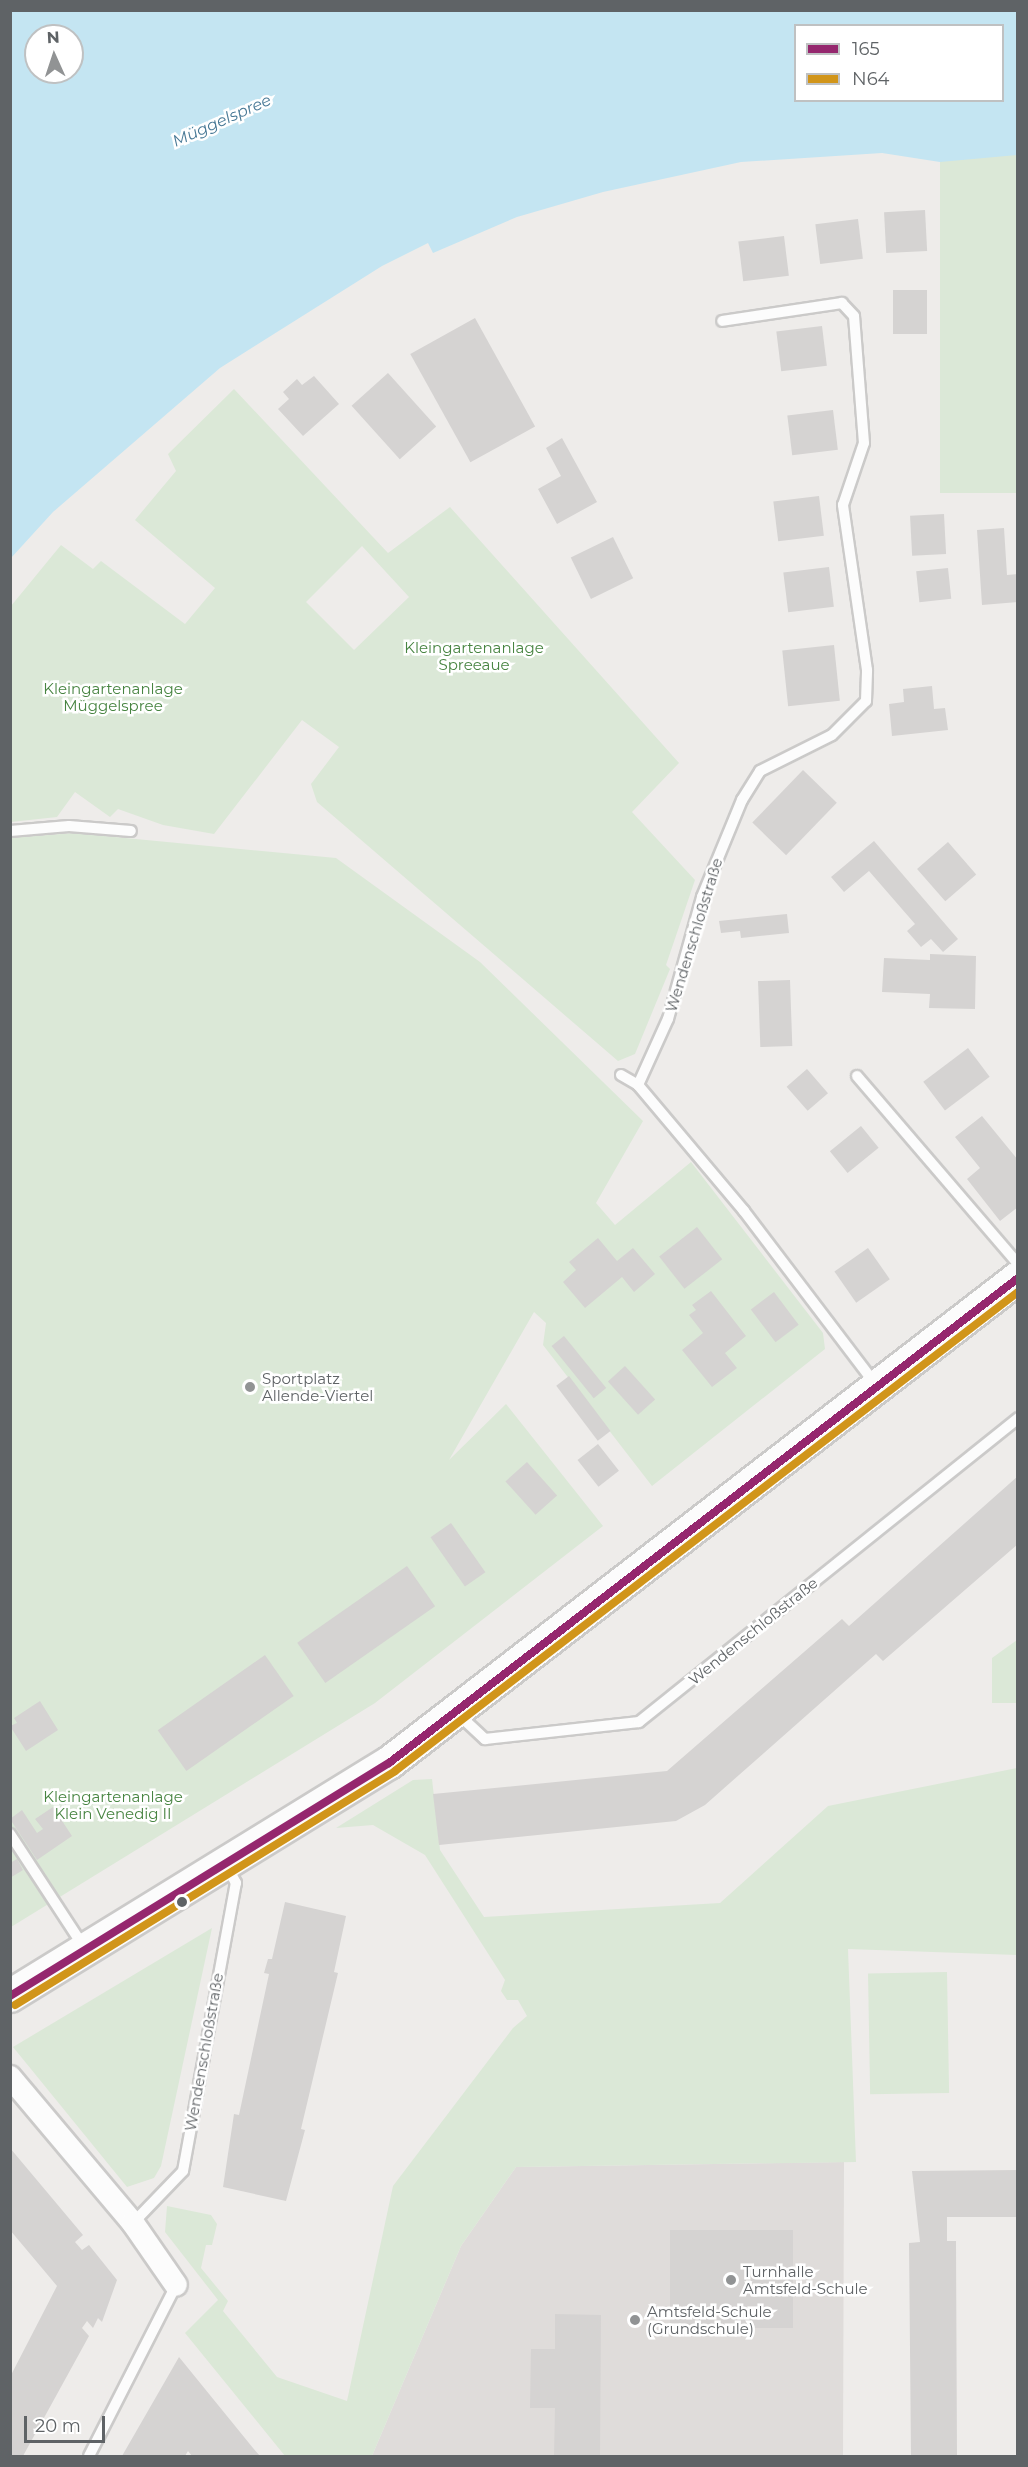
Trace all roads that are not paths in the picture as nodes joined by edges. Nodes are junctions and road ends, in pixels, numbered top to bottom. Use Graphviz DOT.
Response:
graph roads {
  1 [pos="722,321"];
  2 [pos="10,831"];
  3 [pos="131,831"];
  4 [pos="621,1075"];
  5 [pos="857,1076"];
  6 [pos="638,1085"];
  7 [pos="1017,1264"];
  8 [pos="1017,1278"];
  9 [pos="878,1388"];
  10 [pos="1017,1418"];
  11 [pos="457,1713"];
  12 [pos="10,1834"];
  13 [pos="226,1864"];
  14 [pos="86,1949"];
  15 [pos="10,1996"];
  16 [pos="10,2077"];
  17 [pos="133,2223"];
  18 [pos="176,2285"];
  19 [pos="89,2457"];
  1 -- 6 [label="lane, Wendenschloßstraße"];
  2 -- 3 [label="lane"];
  4 -- 6 [label="lane"];
  5 -- 7 [label="lane"];
  6 -- 9 [label="lane"];
  8 -- 9 [label="street"];
  9 -- 11 [label="street"];
  10 -- 11 [label="lane, Wendenschloßstraße"];
  11 -- 13 [label="street"];
  12 -- 14 [label="lane"];
  13 -- 14 [label="street"];
  13 -- 17 [label="lane, Wendenschloßstraße"];
  14 -- 15 [label="street"];
  16 -- 17 [label="street"];
  17 -- 18 [label="street"];
  18 -- 19 [label="lane"];
}
